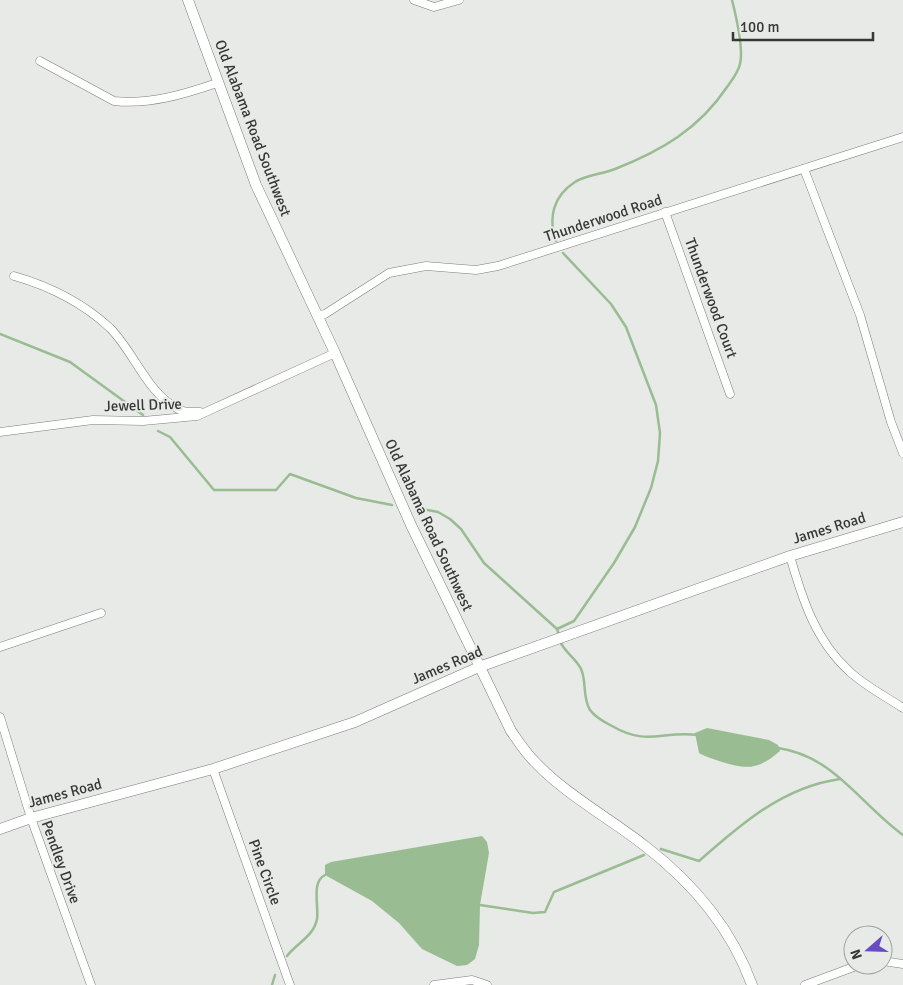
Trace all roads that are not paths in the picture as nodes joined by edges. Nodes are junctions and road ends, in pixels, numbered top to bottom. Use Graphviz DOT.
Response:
graph roads {
  1 [pos="188,0"];
  2 [pos="414,0"];
  3 [pos="459,0"];
  4 [pos="40,61"];
  5 [pos="217,82"];
  6 [pos="903,138"];
  7 [pos="804,169"];
  8 [pos="665,212"];
  9 [pos="14,276"];
  10 [pos="316,316"];
  11 [pos="335,353"];
  12 [pos="730,394"];
  13 [pos="204,412"];
  14 [pos="0,432"];
  15 [pos="903,452"];
  16 [pos="903,522"];
  17 [pos="790,556"];
  18 [pos="101,613"];
  19 [pos="0,647"];
  20 [pos="479,667"];
  21 [pos="903,708"];
  22 [pos="0,718"];
  23 [pos="213,769"];
  24 [pos="31,818"];
  25 [pos="0,829"];
  26 [pos="843,971"];
  27 [pos="91,985"];
  28 [pos="290,985"];
  29 [pos="434,985"];
  30 [pos="487,985"];
  31 [pos="752,985"];
  32 [pos="805,985"];
  1 -- 5 [label="street, Old Alabama Road Southwest"];
  2 -- 3 [label="street"];
  4 -- 5 [label="street"];
  5 -- 10 [label="street, Old Alabama Road Southwest"];
  6 -- 7 [label="street, Thunderwood Road"];
  7 -- 8 [label="street, Thunderwood Road"];
  7 -- 15 [label="street"];
  8 -- 10 [label="street, Thunderwood Road"];
  8 -- 12 [label="street, Thunderwood Court"];
  9 -- 13 [label="street"];
  10 -- 11 [label="street, Old Alabama Road Southwest"];
  11 -- 13 [label="street, Jewell Drive"];
  11 -- 20 [label="street, Old Alabama Road Southwest"];
  13 -- 14 [label="street, Jewell Drive"];
  16 -- 17 [label="street, James Road"];
  17 -- 20 [label="street, James Road"];
  17 -- 21 [label="street"];
  18 -- 19 [label="street"];
  20 -- 23 [label="street, James Road"];
  20 -- 31 [label="street, Old Alabama Road Southwest"];
  22 -- 24 [label="street, Pendley Drive"];
  23 -- 24 [label="street, James Road"];
  23 -- 28 [label="street, Pine Circle"];
  24 -- 25 [label="street, James Road"];
  24 -- 27 [label="street, Pendley Drive"];
  26 -- 32 [label="street"];
  29 -- 30 [label="street"];
}
